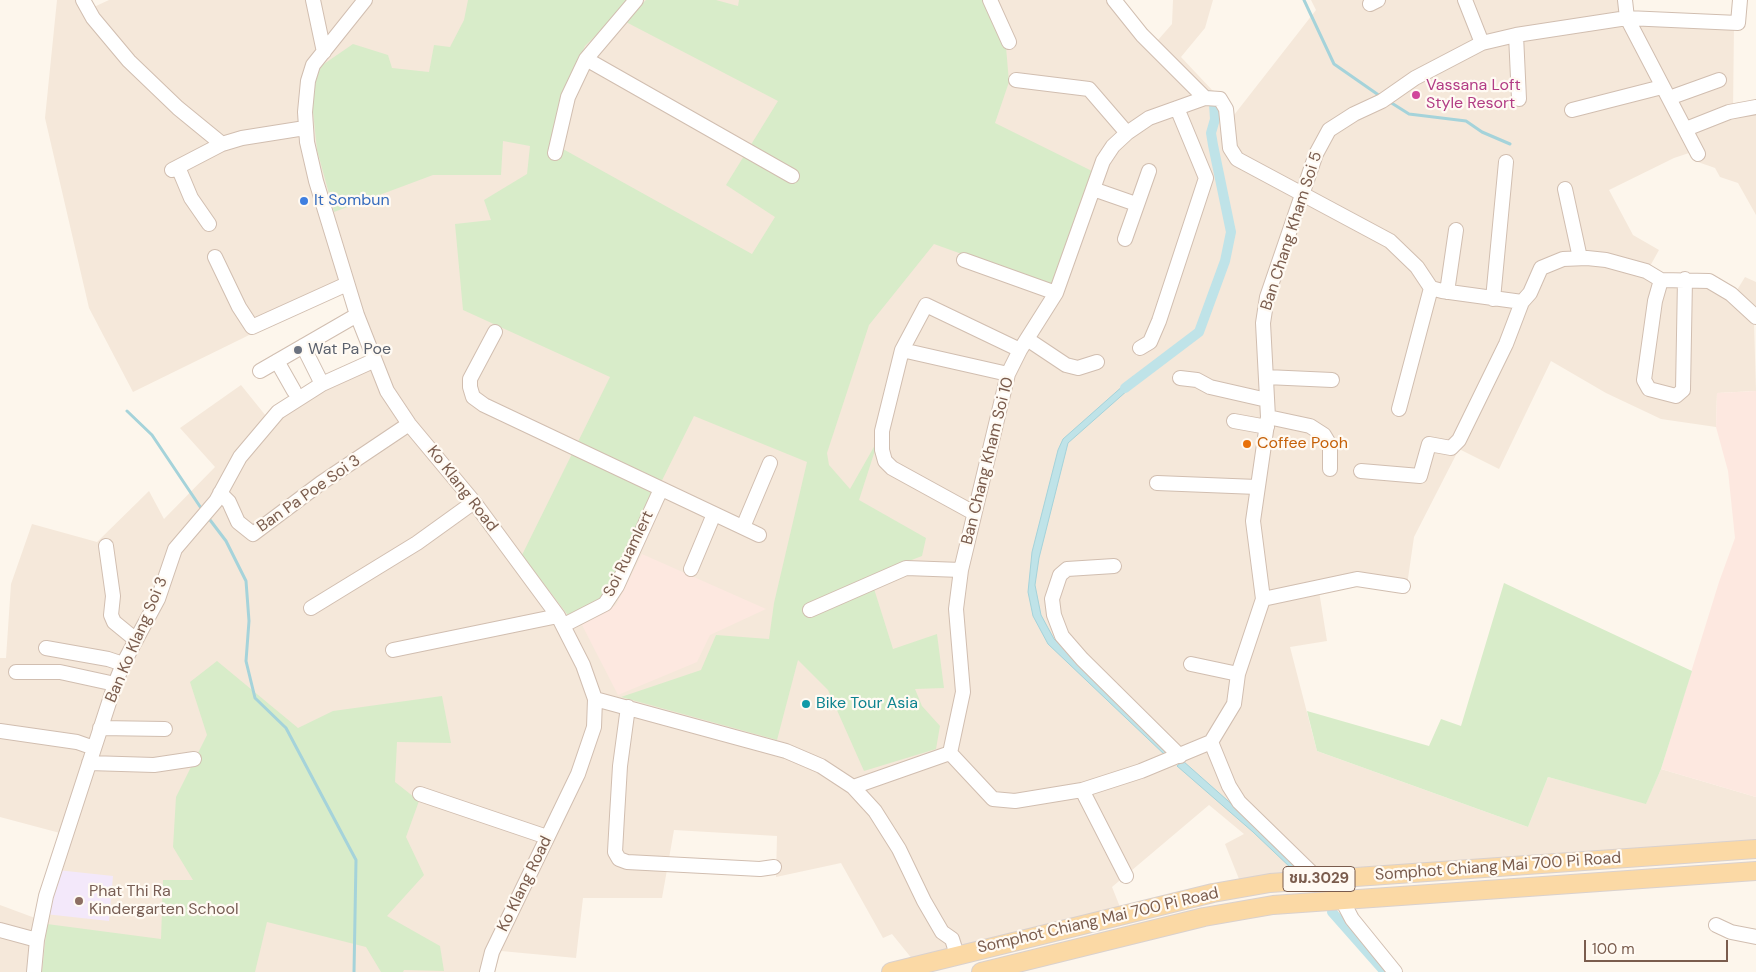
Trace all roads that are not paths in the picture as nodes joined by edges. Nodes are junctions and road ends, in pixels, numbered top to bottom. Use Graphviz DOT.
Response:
graph roads {
  1 [pos="83,0"];
  2 [pos="313,0"];
  3 [pos="365,0"];
  4 [pos="636,0"];
  5 [pos="990,0"];
  6 [pos="1114,0"];
  7 [pos="1465,0"];
  8 [pos="1625,0"];
  9 [pos="1740,0"];
  10 [pos="1627,18"];
  11 [pos="317,22"];
  12 [pos="338,33"];
  13 [pos="1516,35"];
  14 [pos="1009,42"];
  15 [pos="1482,43"];
  16 [pos="324,52"];
  17 [pos="586,59"];
  18 [pos="1016,80"];
  19 [pos="1719,80"];
  20 [pos="1665,93"];
  21 [pos="1209,98"];
  22 [pos="1519,99"];
  23 [pos="1756,107"];
  24 [pos="1176,108"];
  25 [pos="1572,110"];
  26 [pos="305,128"];
  27 [pos="1686,129"];
  28 [pos="1127,133"];
  29 [pos="222,144"];
  30 [pos="555,153"];
  31 [pos="1698,154"];
  32 [pos="1506,162"];
  33 [pos="1149,171"];
  34 [pos="792,176"];
  35 [pos="1093,189"];
  36 [pos="1565,189"];
  37 [pos="1303,194"];
  38 [pos="1136,204"];
  39 [pos="210,224"];
  40 [pos="1456,230"];
  41 [pos="1125,238"];
  42 [pos="215,257"];
  43 [pos="1580,258"];
  44 [pos="964,260"];
  45 [pos="1685,279"];
  46 [pos="1661,280"];
  47 [pos="348,284"];
  48 [pos="1431,288"];
  49 [pos="1446,292"];
  50 [pos="1056,293"];
  51 [pos="1493,298"];
  52 [pos="1522,302"];
  53 [pos="356,315"];
  54 [pos="1756,317"];
  55 [pos="495,332"];
  56 [pos="1024,344"];
  57 [pos="303,346"];
  58 [pos="1140,348"];
  59 [pos="902,350"];
  60 [pos="277,361"];
  61 [pos="373,361"];
  62 [pos="1098,362"];
  63 [pos="260,371"];
  64 [pos="1008,374"];
  65 [pos="1266,377"];
  66 [pos="1180,378"];
  67 [pos="1332,380"];
  68 [pos="322,384"];
  69 [pos="294,391"];
  70 [pos="1268,400"];
  71 [pos="1399,409"];
  72 [pos="1234,421"];
  73 [pos="1267,422"];
  74 [pos="410,424"];
  75 [pos="770,463"];
  76 [pos="1330,469"];
  77 [pos="1361,471"];
  78 [pos="1157,482"];
  79 [pos="1257,487"];
  80 [pos="660,489"];
  81 [pos="220,493"];
  82 [pos="474,502"];
  83 [pos="974,513"];
  84 [pos="714,514"];
  85 [pos="742,527"];
  86 [pos="759,535"];
  87 [pos="106,546"];
  88 [pos="1114,566"];
  89 [pos="691,569"];
  90 [pos="961,570"];
  91 [pos="1403,586"];
  92 [pos="1263,599"];
  93 [pos="311,608"];
  94 [pos="810,610"];
  95 [pos="561,621"];
  96 [pos="136,640"];
  97 [pos="46,648"];
  98 [pos="393,650"];
  99 [pos="123,664"];
  100 [pos="1191,664"];
  101 [pos="16,672"];
  102 [pos="1238,674"];
  103 [pos="115,684"];
  104 [pos="595,699"];
  105 [pos="628,707"];
  106 [pos="100,728"];
  107 [pos="165,729"];
  108 [pos="0,731"];
  109 [pos="1211,742"];
  110 [pos="94,748"];
  111 [pos="950,754"];
  112 [pos="1180,756"];
  113 [pos="194,758"];
  114 [pos="89,763"];
  115 [pos="853,787"];
  116 [pos="1082,790"];
  117 [pos="420,794"];
  118 [pos="547,837"];
  119 [pos="1756,849"];
  120 [pos="774,867"];
  121 [pos="1756,871"];
  122 [pos="1126,876"];
  123 [pos="1318,879"];
  124 [pos="1342,900"];
  125 [pos="1716,925"];
  126 [pos="0,930"];
  127 [pos="1756,937"];
  128 [pos="37,940"];
  129 [pos="957,955"];
  130 [pos="1391,971"];
  131 [pos="34,972"];
  132 [pos="487,972"];
  133 [pos="891,972"];
  134 [pos="985,972"];
  1 -- 29 [label="street"];
  2 -- 11 [label="street"];
  3 -- 12 [label="street, Ko Klang Road"];
  4 -- 17 [label="street"];
  5 -- 14 [label="street"];
  6 -- 21 [label="street"];
  7 -- 15 [label="street"];
  8 -- 10 [label="street"];
  9 -- 10 [label="street, Ban Chang Kham Soi 5"];
  10 -- 13 [label="street, Ban Chang Kham Soi 5"];
  10 -- 20 [label="street"];
  11 -- 12 [label="street"];
  11 -- 16 [label="street"];
  12 -- 16 [label="street, Ko Klang Road"];
  13 -- 15 [label="street, Ban Chang Kham Soi 5"];
  13 -- 22 [label="street"];
  15 -- 37 [label="street, Ban Chang Kham Soi 5"];
  16 -- 26 [label="street, Ko Klang Road"];
  17 -- 30 [label="street"];
  17 -- 34 [label="street"];
  18 -- 28 [label="street"];
  19 -- 20 [label="street"];
  20 -- 25 [label="street"];
  20 -- 27 [label="street"];
  21 -- 24 [label="street, Ban Chang Kham Soi 10"];
  21 -- 37 [label="street"];
  23 -- 27 [label="street"];
  24 -- 28 [label="street, Ban Chang Kham Soi 10"];
  24 -- 58 [label="street"];
  26 -- 29 [label="street"];
  26 -- 47 [label="street, Ko Klang Road"];
  27 -- 31 [label="street"];
  28 -- 35 [label="street, Ban Chang Kham Soi 10"];
  29 -- 39 [label="street"];
  32 -- 51 [label="street"];
  33 -- 38 [label="street"];
  35 -- 38 [label="street"];
  35 -- 50 [label="street, Ban Chang Kham Soi 10"];
  36 -- 43 [label="street"];
  37 -- 48 [label="street"];
  37 -- 65 [label="street, Ban Chang Kham Soi 5"];
  38 -- 41 [label="street"];
  40 -- 49 [label="street"];
  42 -- 47 [label="street"];
  43 -- 46 [label="street"];
  43 -- 52 [label="street"];
  44 -- 50 [label="street"];
  45 -- 46 [label="street"];
  45 -- 46 [label="street"];
  45 -- 54 [label="street"];
  47 -- 53 [label="street, Ko Klang Road"];
  48 -- 49 [label="street"];
  48 -- 71 [label="street"];
  49 -- 51 [label="street"];
  50 -- 56 [label="street, Ban Chang Kham Soi 10"];
  51 -- 52 [label="street"];
  52 -- 77 [label="street"];
  53 -- 57 [label="street"];
  53 -- 61 [label="street, Ko Klang Road"];
  55 -- 80 [label="street"];
  56 -- 59 [label="street"];
  56 -- 62 [label="street"];
  56 -- 64 [label="street, Ban Chang Kham Soi 10"];
  57 -- 60 [label="street"];
  57 -- 68 [label="street"];
  59 -- 64 [label="street"];
  59 -- 83 [label="street"];
  60 -- 63 [label="street"];
  60 -- 69 [label="street"];
  61 -- 68 [label="street, Ban Ko Klang Soi 3"];
  61 -- 74 [label="street, Ko Klang Road"];
  64 -- 83 [label="street, Ban Chang Kham Soi 10"];
  65 -- 67 [label="street"];
  65 -- 70 [label="street, Ban Chang Kham Soi 5"];
  66 -- 70 [label="street"];
  68 -- 81 [label="street, Ban Ko Klang Soi 3"];
  70 -- 73 [label="street, Ban Chang Kham Soi 5"];
  72 -- 73 [label="street"];
  73 -- 76 [label="street"];
  73 -- 79 [label="street, Ban Chang Kham Soi 5"];
  74 -- 81 [label="street, Ban Pa Poe Soi 3"];
  74 -- 82 [label="street, Ko Klang Road"];
  75 -- 85 [label="street"];
  78 -- 79 [label="street"];
  79 -- 92 [label="street, Ban Chang Kham Soi 5"];
  80 -- 84 [label="street"];
  80 -- 95 [label="street, Soi Ruamlert"];
  81 -- 96 [label="street, Ban Ko Klang Soi 3"];
  82 -- 93 [label="street"];
  82 -- 95 [label="street, Ko Klang Road"];
  83 -- 90 [label="street, Ban Chang Kham Soi 10"];
  84 -- 85 [label="street"];
  84 -- 89 [label="street"];
  85 -- 86 [label="street"];
  87 -- 96 [label="street"];
  88 -- 112 [label="street"];
  90 -- 94 [label="street"];
  90 -- 111 [label="street, Ban Chang Kham Soi 10"];
  91 -- 92 [label="street"];
  92 -- 102 [label="street, Ban Chang Kham Soi 5"];
  95 -- 98 [label="street, Soi Ruamlert"];
  95 -- 104 [label="street, Ko Klang Road"];
  96 -- 99 [label="street, Ban Ko Klang Soi 3"];
  97 -- 99 [label="street"];
  99 -- 103 [label="street, Ban Ko Klang Soi 3"];
  100 -- 102 [label="street"];
  101 -- 103 [label="street"];
  102 -- 109 [label="street, Ban Chang Kham Soi 5"];
  103 -- 106 [label="street, Ban Ko Klang Soi 3"];
  104 -- 105 [label="street"];
  104 -- 118 [label="street, Ko Klang Road"];
  105 -- 115 [label="street"];
  105 -- 120 [label="street"];
  106 -- 107 [label="street"];
  106 -- 110 [label="street, Ban Ko Klang Soi 3"];
  108 -- 110 [label="street"];
  109 -- 112 [label="street"];
  109 -- 123 [label="street"];
  110 -- 114 [label="street, Ban Ko Klang Soi 3"];
  111 -- 115 [label="street"];
  111 -- 116 [label="street"];
  112 -- 116 [label="street"];
  113 -- 114 [label="street"];
  114 -- 128 [label="street, Ban Ko Klang Soi 3"];
  115 -- 129 [label="street"];
  116 -- 122 [label="street"];
  117 -- 118 [label="street"];
  118 -- 132 [label="street, Ko Klang Road"];
  119 -- 123 [label="main road, Somphot Chiang Mai 700 Pi Road / ชม.3029"];
  121 -- 124 [label="main road, Somphot Chiang Mai 700 Pi Road / ชม.3029"];
  123 -- 129 [label="main road, Somphot Chiang Mai 700 Pi Road / ชม.3029"];
  124 -- 130 [label="street"];
  124 -- 134 [label="main road, Somphot Chiang Mai 700 Pi Road / ชม.3029"];
  125 -- 127 [label="street"];
  126 -- 128 [label="street"];
  128 -- 131 [label="street, Ban Ko Klang Soi 3"];
  129 -- 133 [label="main road, Somphot Chiang Mai 700 Pi Road / ชม.3029"];
}
